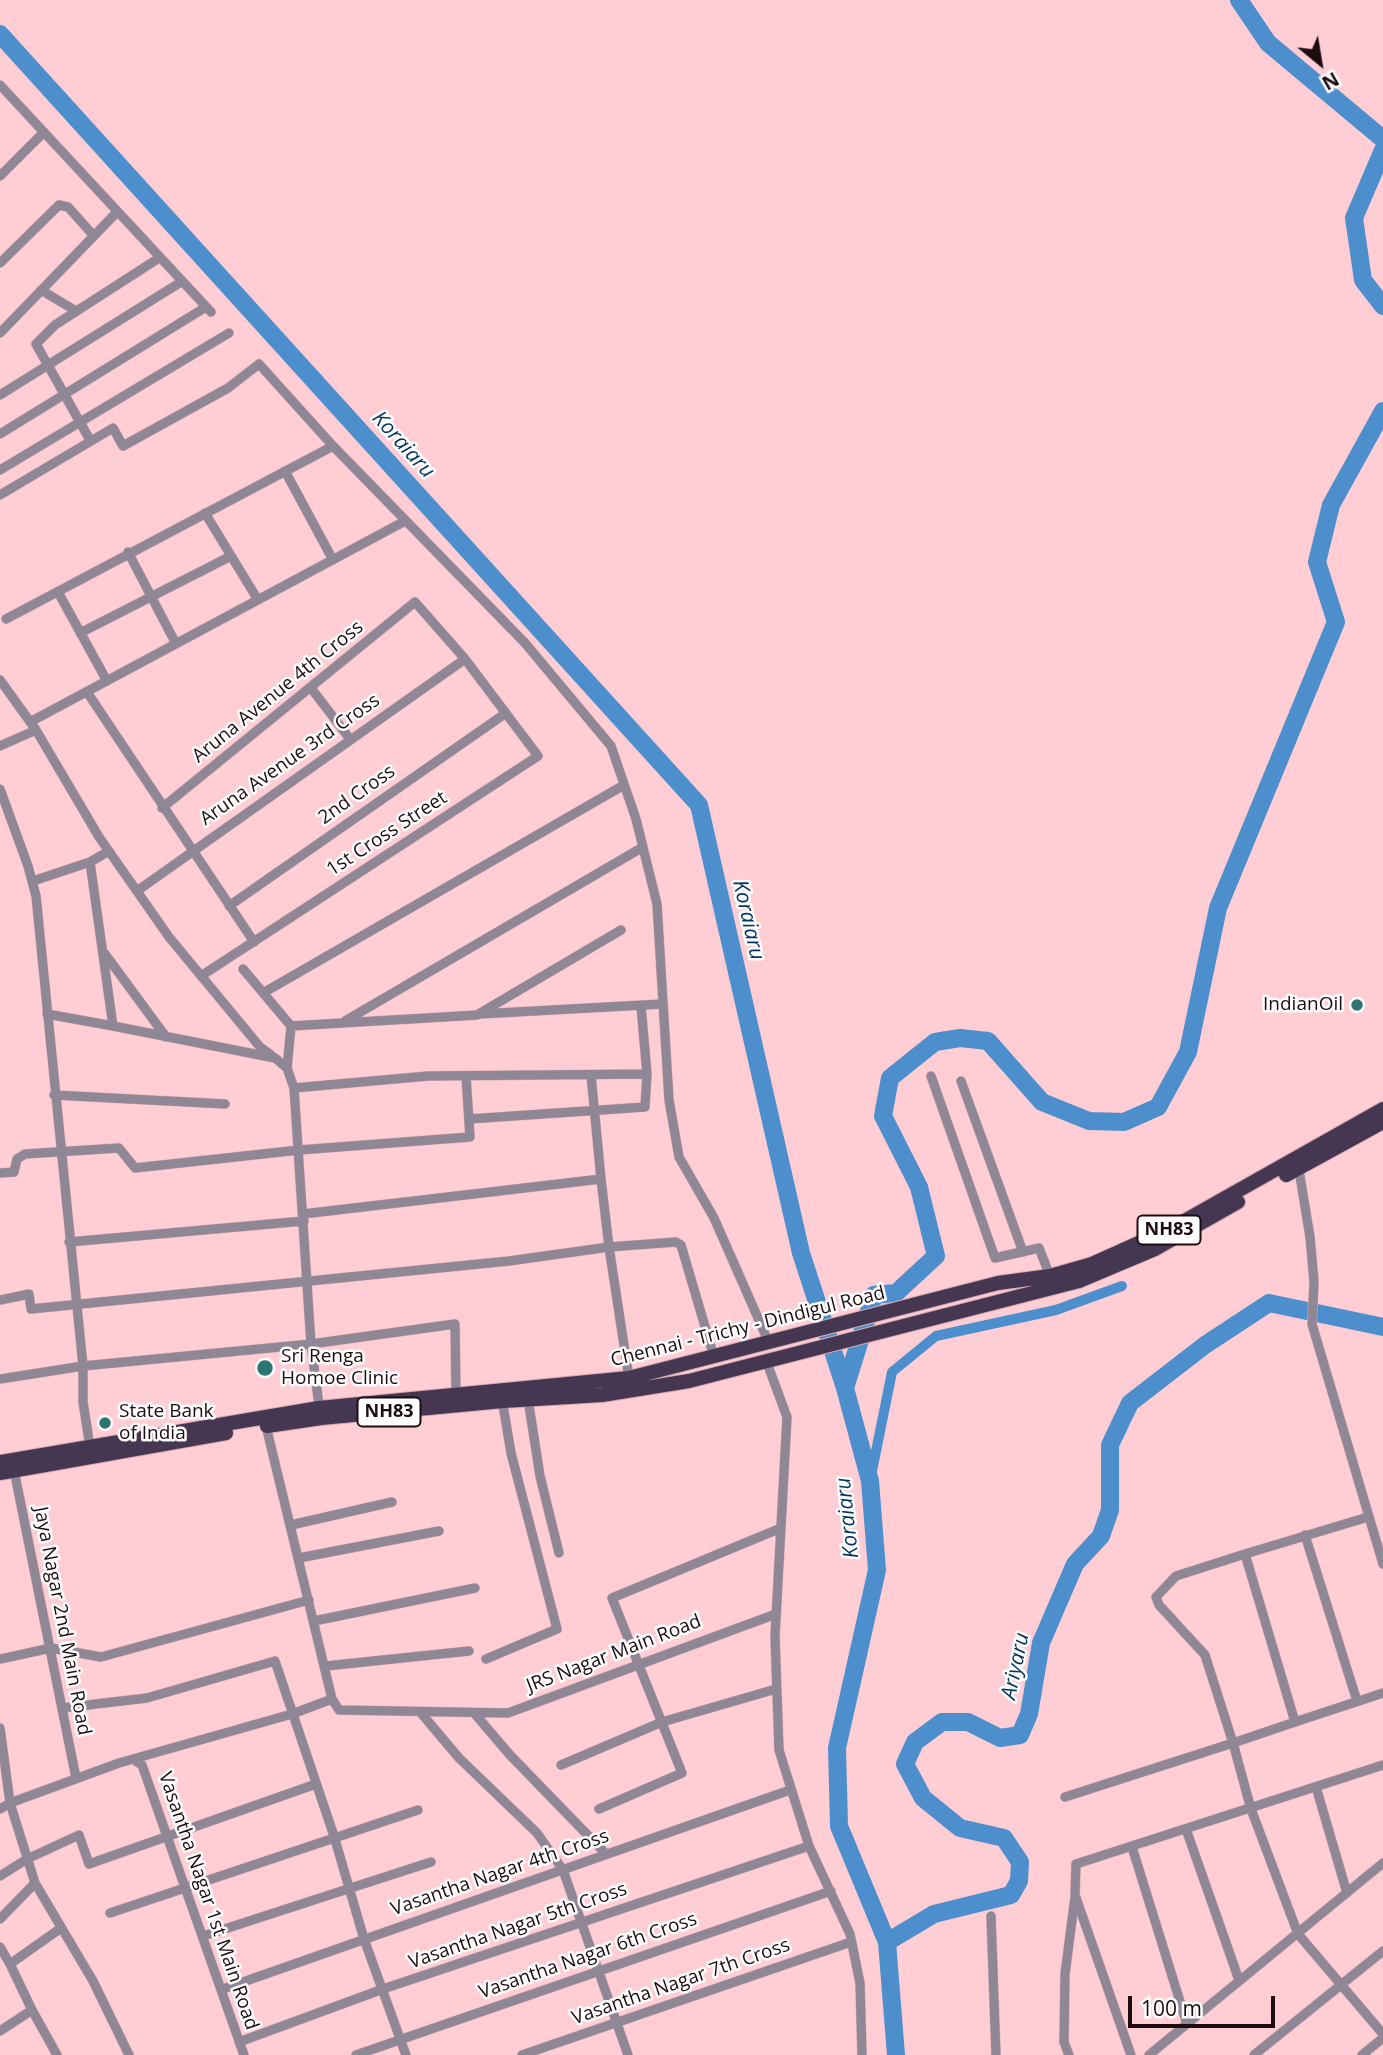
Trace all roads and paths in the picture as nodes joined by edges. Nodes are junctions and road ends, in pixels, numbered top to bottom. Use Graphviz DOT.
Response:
graph roads {
  1 [pos="0,85"];
  2 [pos="44,132"];
  3 [pos="0,176"];
  4 [pos="117,212"];
  5 [pos="94,236"];
  6 [pos="159,258"];
  7 [pos="0,262"];
  8 [pos="181,282"];
  9 [pos="41,290"];
  10 [pos="76,311"];
  11 [pos="0,333"];
  12 [pos="229,333"];
  13 [pos="47,366"];
  14 [pos="0,395"];
  15 [pos="64,395"];
  16 [pos="79,422"];
  17 [pos="0,433"];
  18 [pos="90,440"];
  19 [pos="333,446"];
  20 [pos="0,470"];
  21 [pos="285,471"];
  22 [pos="0,495"];
  23 [pos="205,513"];
  24 [pos="405,521"];
  25 [pos="128,552"];
  26 [pos="231,555"];
  27 [pos="334,560"];
  28 [pos="58,592"];
  29 [pos="152,598"];
  30 [pos="258,600"];
  31 [pos="6,619"];
  32 [pos="80,633"];
  33 [pos="175,642"];
  34 [pos="465,659"];
  35 [pos="0,681"];
  36 [pos="107,681"];
  37 [pos="311,688"];
  38 [pos="87,692"];
  39 [pos="506,713"];
  40 [pos="33,726"];
  41 [pos="350,739"];
  42 [pos="0,747"];
  43 [pos="624,785"];
  44 [pos="0,789"];
  45 [pos="162,808"];
  46 [pos="4,814"];
  47 [pos="643,847"];
  48 [pos="109,850"];
  49 [pos="193,851"];
  50 [pos="90,862"];
  51 [pos="33,881"];
  52 [pos="137,891"];
  53 [pos="229,906"];
  54 [pos="621,930"];
  55 [pos="254,942"];
  56 [pos="103,952"];
  57 [pos="243,970"];
  58 [pos="201,975"];
  59 [pos="263,993"];
  60 [pos="662,1004"];
  61 [pos="641,1006"];
  62 [pos="47,1014"];
  63 [pos="477,1014"];
  64 [pos="342,1023"];
  65 [pos="113,1026"];
  66 [pos="291,1026"];
  67 [pos="166,1037"];
  68 [pos="275,1058"];
  69 [pos="288,1068"];
  70 [pos="647,1074"];
  71 [pos="591,1075"];
  72 [pos="466,1076"];
  73 [pos="931,1076"];
  74 [pos="961,1081"];
  75 [pos="294,1088"];
  76 [pos="54,1095"];
  77 [pos="225,1104"];
  78 [pos="594,1110"];
  79 [pos="1383,1110"];
  80 [pos="469,1119"];
  81 [pos="1383,1122"];
  82 [pos="299,1150"];
  83 [pos="60,1152"];
  84 [pos="1297,1164"];
  85 [pos="0,1174"];
  86 [pos="601,1179"];
  87 [pos="304,1217"];
  88 [pos="69,1242"];
  89 [pos="609,1247"];
  90 [pos="1023,1252"];
  91 [pos="1050,1276"];
  92 [pos="308,1279"];
  93 [pos="0,1300"];
  94 [pos="75,1303"];
  95 [pos="774,1342"];
  96 [pos="311,1344"];
  97 [pos="714,1357"];
  98 [pos="773,1361"];
  99 [pos="83,1366"];
  100 [pos="0,1378"];
  101 [pos="629,1378"];
  102 [pos="456,1394"];
  103 [pos="502,1395"];
  104 [pos="528,1399"];
  105 [pos="320,1413"];
  106 [pos="266,1426"];
  107 [pos="90,1447"];
  108 [pos="7,1466"];
  109 [pos="392,1502"];
  110 [pos="1368,1517"];
  111 [pos="291,1525"];
  112 [pos="781,1528"];
  113 [pos="439,1531"];
  114 [pos="1304,1535"];
  115 [pos="559,1553"];
  116 [pos="1245,1554"];
  117 [pos="299,1558"];
  118 [pos="1383,1564"];
  119 [pos="475,1588"];
  120 [pos="309,1600"];
  121 [pos="776,1614"];
  122 [pos="314,1621"];
  123 [pos="51,1648"];
  124 [pos="469,1651"];
  125 [pos="0,1658"];
  126 [pos="486,1659"];
  127 [pos="639,1662"];
  128 [pos="326,1667"];
  129 [pos="776,1689"];
  130 [pos="1383,1693"];
  131 [pos="331,1699"];
  132 [pos="1357,1700"];
  133 [pos="62,1708"];
  134 [pos="421,1713"];
  135 [pos="292,1714"];
  136 [pos="475,1714"];
  137 [pos="662,1722"];
  138 [pos="1295,1722"];
  139 [pos="0,1732"];
  140 [pos="1233,1743"];
  141 [pos="136,1761"];
  142 [pos="561,1765"];
  143 [pos="1383,1765"];
  144 [pos="76,1778"];
  145 [pos="316,1784"];
  146 [pos="1316,1787"];
  147 [pos="790,1790"];
  148 [pos="1065,1797"];
  149 [pos="10,1803"];
  150 [pos="0,1809"];
  151 [pos="599,1809"];
  152 [pos="1251,1809"];
  153 [pos="418,1810"];
  154 [pos="1186,1829"];
  155 [pos="334,1836"];
  156 [pos="167,1837"];
  157 [pos="809,1846"];
  158 [pos="1132,1846"];
  159 [pos="606,1854"];
  160 [pos="27,1859"];
  161 [pos="431,1862"];
  162 [pos="1383,1863"];
  163 [pos="563,1870"];
  164 [pos="0,1876"];
  165 [pos="35,1883"];
  166 [pos="347,1887"];
  167 [pos="186,1889"];
  168 [pos="831,1891"];
  169 [pos="1347,1893"];
  170 [pos="1075,1895"];
  171 [pos="110,1913"];
  172 [pos="991,1916"];
  173 [pos="0,1919"];
  174 [pos="582,1922"];
  175 [pos="61,1928"];
  176 [pos="1298,1934"];
  177 [pos="203,1936"];
  178 [pos="364,1939"];
  179 [pos="851,1942"];
  180 [pos="0,1947"];
  181 [pos="1383,1951"];
  182 [pos="9,1964"];
  183 [pos="600,1970"];
  184 [pos="1239,1980"];
  185 [pos="1341,1985"];
  186 [pos="223,1989"];
  187 [pos="383,1989"];
  188 [pos="32,2010"];
  189 [pos="618,2023"];
  190 [pos="1187,2024"];
  191 [pos="0,2031"];
  192 [pos="1383,2036"];
  193 [pos="401,2040"];
  194 [pos="239,2042"];
  195 [pos="57,2055"];
  196 [pos="129,2055"];
  197 [pos="244,2055"];
  198 [pos="356,2055"];
  199 [pos="406,2055"];
  200 [pos="522,2055"];
  201 [pos="628,2055"];
  202 [pos="862,2055"];
  203 [pos="996,2055"];
  204 [pos="1069,2055"];
  205 [pos="1131,2055"];
  206 [pos="1149,2055"];
  207 [pos="1254,2055"];
  208 [pos="1362,2055"];
  1 -- 2 [label="street"];
  2 -- 3 [label="street"];
  2 -- 4 [label="street"];
  4 -- 5 [label="street"];
  4 -- 6 [label="street"];
  5 -- 7 [label="street"];
  5 -- 9 [label="street"];
  6 -- 8 [label="street"];
  6 -- 10 [label="street"];
  8 -- 13 [label="street"];
  8 -- 15 [label="street"];
  9 -- 10 [label="street"];
  9 -- 11 [label="street"];
  10 -- 13 [label="street"];
  12 -- 16 [label="street"];
  13 -- 14 [label="street"];
  13 -- 15 [label="street"];
  15 -- 16 [label="street"];
  15 -- 17 [label="street"];
  16 -- 18 [label="street"];
  16 -- 20 [label="street"];
  18 -- 19 [label="street"];
  18 -- 22 [label="street"];
  19 -- 21 [label="street"];
  19 -- 24 [label="street"];
  21 -- 23 [label="street"];
  21 -- 27 [label="street"];
  23 -- 25 [label="street"];
  23 -- 26 [label="street"];
  24 -- 27 [label="street"];
  24 -- 43 [label="street"];
  25 -- 28 [label="street"];
  25 -- 29 [label="street"];
  26 -- 29 [label="street"];
  26 -- 30 [label="street"];
  27 -- 30 [label="street"];
  28 -- 31 [label="street"];
  28 -- 32 [label="street"];
  29 -- 32 [label="street"];
  29 -- 33 [label="street"];
  30 -- 33 [label="street"];
  32 -- 36 [label="street"];
  33 -- 36 [label="street"];
  34 -- 37 [label="street, Aruna Avenue 4th Cross"];
  34 -- 39 [label="street"];
  34 -- 41 [label="street, Aruna Avenue 3rd Cross"];
  35 -- 40 [label="street"];
  36 -- 38 [label="street"];
  37 -- 41 [label="street"];
  37 -- 45 [label="street, Aruna Avenue 4th Cross"];
  38 -- 40 [label="street"];
  38 -- 45 [label="street"];
  39 -- 53 [label="street, 2nd Cross"];
  39 -- 55 [label="street, 1st Cross Street"];
  40 -- 42 [label="street"];
  40 -- 48 [label="street"];
  41 -- 49 [label="street, Aruna Avenue 3rd Cross"];
  43 -- 47 [label="street"];
  43 -- 59 [label="street"];
  44 -- 46 [label="street"];
  45 -- 49 [label="street"];
  46 -- 51 [label="street"];
  47 -- 60 [label="street"];
  47 -- 64 [label="street"];
  48 -- 50 [label="street"];
  48 -- 52 [label="street"];
  49 -- 52 [label="street, Aruna Avenue 3rd Cross"];
  49 -- 53 [label="street"];
  50 -- 51 [label="street"];
  50 -- 56 [label="street"];
  51 -- 62 [label="street"];
  52 -- 58 [label="street"];
  53 -- 55 [label="street"];
  54 -- 63 [label="street"];
  55 -- 58 [label="street, 1st Cross Street"];
  56 -- 65 [label="street"];
  56 -- 67 [label="street"];
  57 -- 59 [label="street"];
  58 -- 68 [label="street"];
  59 -- 66 [label="street"];
  60 -- 61 [label="street"];
  60 -- 95 [label="street"];
  61 -- 63 [label="street"];
  61 -- 70 [label="street"];
  62 -- 65 [label="street"];
  62 -- 76 [label="street"];
  63 -- 64 [label="street"];
  64 -- 66 [label="street"];
  65 -- 67 [label="street"];
  66 -- 69 [label="street"];
  67 -- 68 [label="street"];
  68 -- 69 [label="street"];
  69 -- 75 [label="street"];
  70 -- 71 [label="street"];
  70 -- 78 [label="street"];
  71 -- 72 [label="street"];
  71 -- 78 [label="street"];
  72 -- 75 [label="street"];
  72 -- 80 [label="street"];
  73 -- 90 [label="street"];
  74 -- 90 [label="street"];
  75 -- 82 [label="street"];
  76 -- 77 [label="street"];
  76 -- 83 [label="street"];
  78 -- 80 [label="street"];
  78 -- 86 [label="street"];
  79 -- 84 [label="highway, Chennai - Trichy - Dindigul Road / NH83"];
  80 -- 82 [label="street"];
  81 -- 84 [label="highway, Chennai - Trichy - Dindigul Road"];
  82 -- 83 [label="street"];
  82 -- 87 [label="street"];
  83 -- 85 [label="street"];
  83 -- 88 [label="street"];
  84 -- 91 [label="highway, Chennai - Trichy - Dindigul Road / NH83"];
  84 -- 98 [label="highway, Chennai - Trichy - Dindigul Road / NH83"];
  84 -- 110 [label="street"];
  86 -- 87 [label="street"];
  86 -- 89 [label="street"];
  87 -- 88 [label="street"];
  87 -- 92 [label="street"];
  88 -- 94 [label="street"];
  89 -- 92 [label="street"];
  89 -- 97 [label="street"];
  89 -- 101 [label="street"];
  90 -- 91 [label="street"];
  91 -- 95 [label="highway, Chennai - Trichy - Dindigul Road / NH83"];
  92 -- 94 [label="street"];
  92 -- 96 [label="street"];
  93 -- 94 [label="street"];
  94 -- 99 [label="street"];
  95 -- 97 [label="highway, Chennai - Trichy - Dindigul Road / NH83"];
  96 -- 99 [label="street"];
  96 -- 102 [label="street"];
  96 -- 105 [label="street"];
  97 -- 101 [label="highway, Chennai - Trichy - Dindigul Road / NH83"];
  98 -- 104 [label="highway, Chennai - Trichy - Dindigul Road / NH83"];
  98 -- 112 [label="street"];
  99 -- 100 [label="street"];
  99 -- 107 [label="street"];
  101 -- 103 [label="highway, Chennai - Trichy - Dindigul Road / NH83"];
  102 -- 103 [label="highway, Chennai - Trichy - Dindigul Road / NH83"];
  102 -- 105 [label="highway, Chennai - Trichy - Dindigul Road / NH83"];
  103 -- 104 [label="highway, Chennai - Trichy - Dindigul Road / NH83"];
  103 -- 105 [label="highway, Chennai - Trichy - Dindigul Road / NH83"];
  103 -- 126 [label="street"];
  104 -- 115 [label="street"];
  105 -- 106 [label="highway, Chennai - Trichy - Dindigul Road / NH83"];
  105 -- 107 [label="highway, Chennai - Trichy - Dindigul Road / NH83"];
  106 -- 108 [label="highway, Chennai - Trichy - Dindigul Road / NH83"];
  106 -- 111 [label="street"];
  107 -- 108 [label="highway, Chennai - Trichy - Dindigul Road / NH83"];
  108 -- 123 [label="street, Jaya Nagar 2nd Main Road"];
  109 -- 111 [label="street"];
  110 -- 114 [label="street"];
  110 -- 118 [label="street"];
  111 -- 117 [label="street"];
  112 -- 121 [label="street"];
  112 -- 127 [label="street"];
  113 -- 117 [label="street"];
  114 -- 116 [label="street"];
  114 -- 132 [label="street"];
  116 -- 138 [label="street"];
  116 -- 140 [label="street"];
  117 -- 120 [label="street"];
  119 -- 122 [label="street"];
  120 -- 122 [label="street"];
  120 -- 123 [label="street"];
  121 -- 127 [label="street, JRS Nagar Main Road"];
  121 -- 129 [label="street"];
  122 -- 128 [label="street"];
  123 -- 125 [label="street"];
  123 -- 133 [label="street, Jaya Nagar 2nd Main Road"];
  124 -- 128 [label="street"];
  127 -- 136 [label="street, JRS Nagar Main Road"];
  127 -- 137 [label="street"];
  128 -- 131 [label="street"];
  129 -- 137 [label="street"];
  129 -- 147 [label="street"];
  130 -- 132 [label="street"];
  131 -- 134 [label="street, JRS Nagar Main Road"];
  131 -- 135 [label="street"];
  132 -- 138 [label="street"];
  133 -- 135 [label="street"];
  133 -- 144 [label="street, Jaya Nagar 2nd Main Road"];
  134 -- 136 [label="street, JRS Nagar Main Road"];
  134 -- 163 [label="street"];
  135 -- 141 [label="street"];
  135 -- 145 [label="street"];
  136 -- 159 [label="street"];
  137 -- 142 [label="street"];
  137 -- 151 [label="street"];
  138 -- 140 [label="street"];
  139 -- 149 [label="street"];
  140 -- 148 [label="street"];
  140 -- 152 [label="street"];
  141 -- 144 [label="street"];
  141 -- 156 [label="street, Vasantha Nagar 1st Main Road"];
  143 -- 146 [label="street"];
  144 -- 149 [label="street"];
  145 -- 155 [label="street"];
  145 -- 156 [label="street"];
  146 -- 152 [label="street"];
  146 -- 169 [label="street"];
  147 -- 157 [label="street"];
  147 -- 159 [label="street, Vasantha Nagar 4th Cross"];
  149 -- 150 [label="street"];
  149 -- 160 [label="street"];
  152 -- 154 [label="street"];
  152 -- 176 [label="street"];
  153 -- 155 [label="street"];
  154 -- 158 [label="street"];
  154 -- 184 [label="street"];
  155 -- 166 [label="street"];
  155 -- 167 [label="street"];
  156 -- 160 [label="street"];
  156 -- 167 [label="street, Vasantha Nagar 1st Main Road"];
  157 -- 168 [label="street"];
  157 -- 174 [label="street, Vasantha Nagar 5th Cross"];
  158 -- 170 [label="street"];
  158 -- 190 [label="street"];
  159 -- 163 [label="street, Vasantha Nagar 4th Cross"];
  160 -- 164 [label="street"];
  160 -- 165 [label="street"];
  161 -- 166 [label="street"];
  162 -- 169 [label="street"];
  163 -- 174 [label="street"];
  163 -- 178 [label="street, Vasantha Nagar 4th Cross"];
  165 -- 173 [label="street"];
  165 -- 175 [label="street"];
  166 -- 177 [label="street"];
  166 -- 178 [label="street"];
  167 -- 171 [label="street"];
  167 -- 177 [label="street, Vasantha Nagar 1st Main Road"];
  168 -- 179 [label="street"];
  168 -- 183 [label="street, Vasantha Nagar 6th Cross"];
  169 -- 176 [label="street"];
  170 -- 204 [label="street"];
  170 -- 205 [label="street"];
  172 -- 203 [label="street"];
  174 -- 183 [label="street"];
  174 -- 187 [label="street, Vasantha Nagar 5th Cross"];
  175 -- 182 [label="street"];
  175 -- 196 [label="street"];
  176 -- 184 [label="street"];
  176 -- 185 [label="street"];
  177 -- 186 [label="street, Vasantha Nagar 1st Main Road"];
  178 -- 186 [label="street, Vasantha Nagar 4th Cross"];
  178 -- 187 [label="street"];
  179 -- 189 [label="street, Vasantha Nagar 7th Cross"];
  179 -- 202 [label="street"];
  180 -- 182 [label="street"];
  181 -- 185 [label="street"];
  182 -- 188 [label="street"];
  183 -- 189 [label="street"];
  183 -- 193 [label="street, Vasantha Nagar 6th Cross"];
  184 -- 190 [label="street"];
  185 -- 192 [label="street"];
  185 -- 207 [label="street"];
  186 -- 194 [label="street, Vasantha Nagar 1st Main Road"];
  187 -- 193 [label="street"];
  187 -- 194 [label="street, Vasantha Nagar 5th Cross"];
  188 -- 191 [label="street"];
  188 -- 195 [label="street"];
  189 -- 200 [label="street, Vasantha Nagar 7th Cross"];
  189 -- 201 [label="street"];
  190 -- 206 [label="street"];
  192 -- 208 [label="street"];
  193 -- 198 [label="street, Vasantha Nagar 6th Cross"];
  193 -- 199 [label="street"];
  194 -- 197 [label="street, Vasantha Nagar 1st Main Road"];
}
